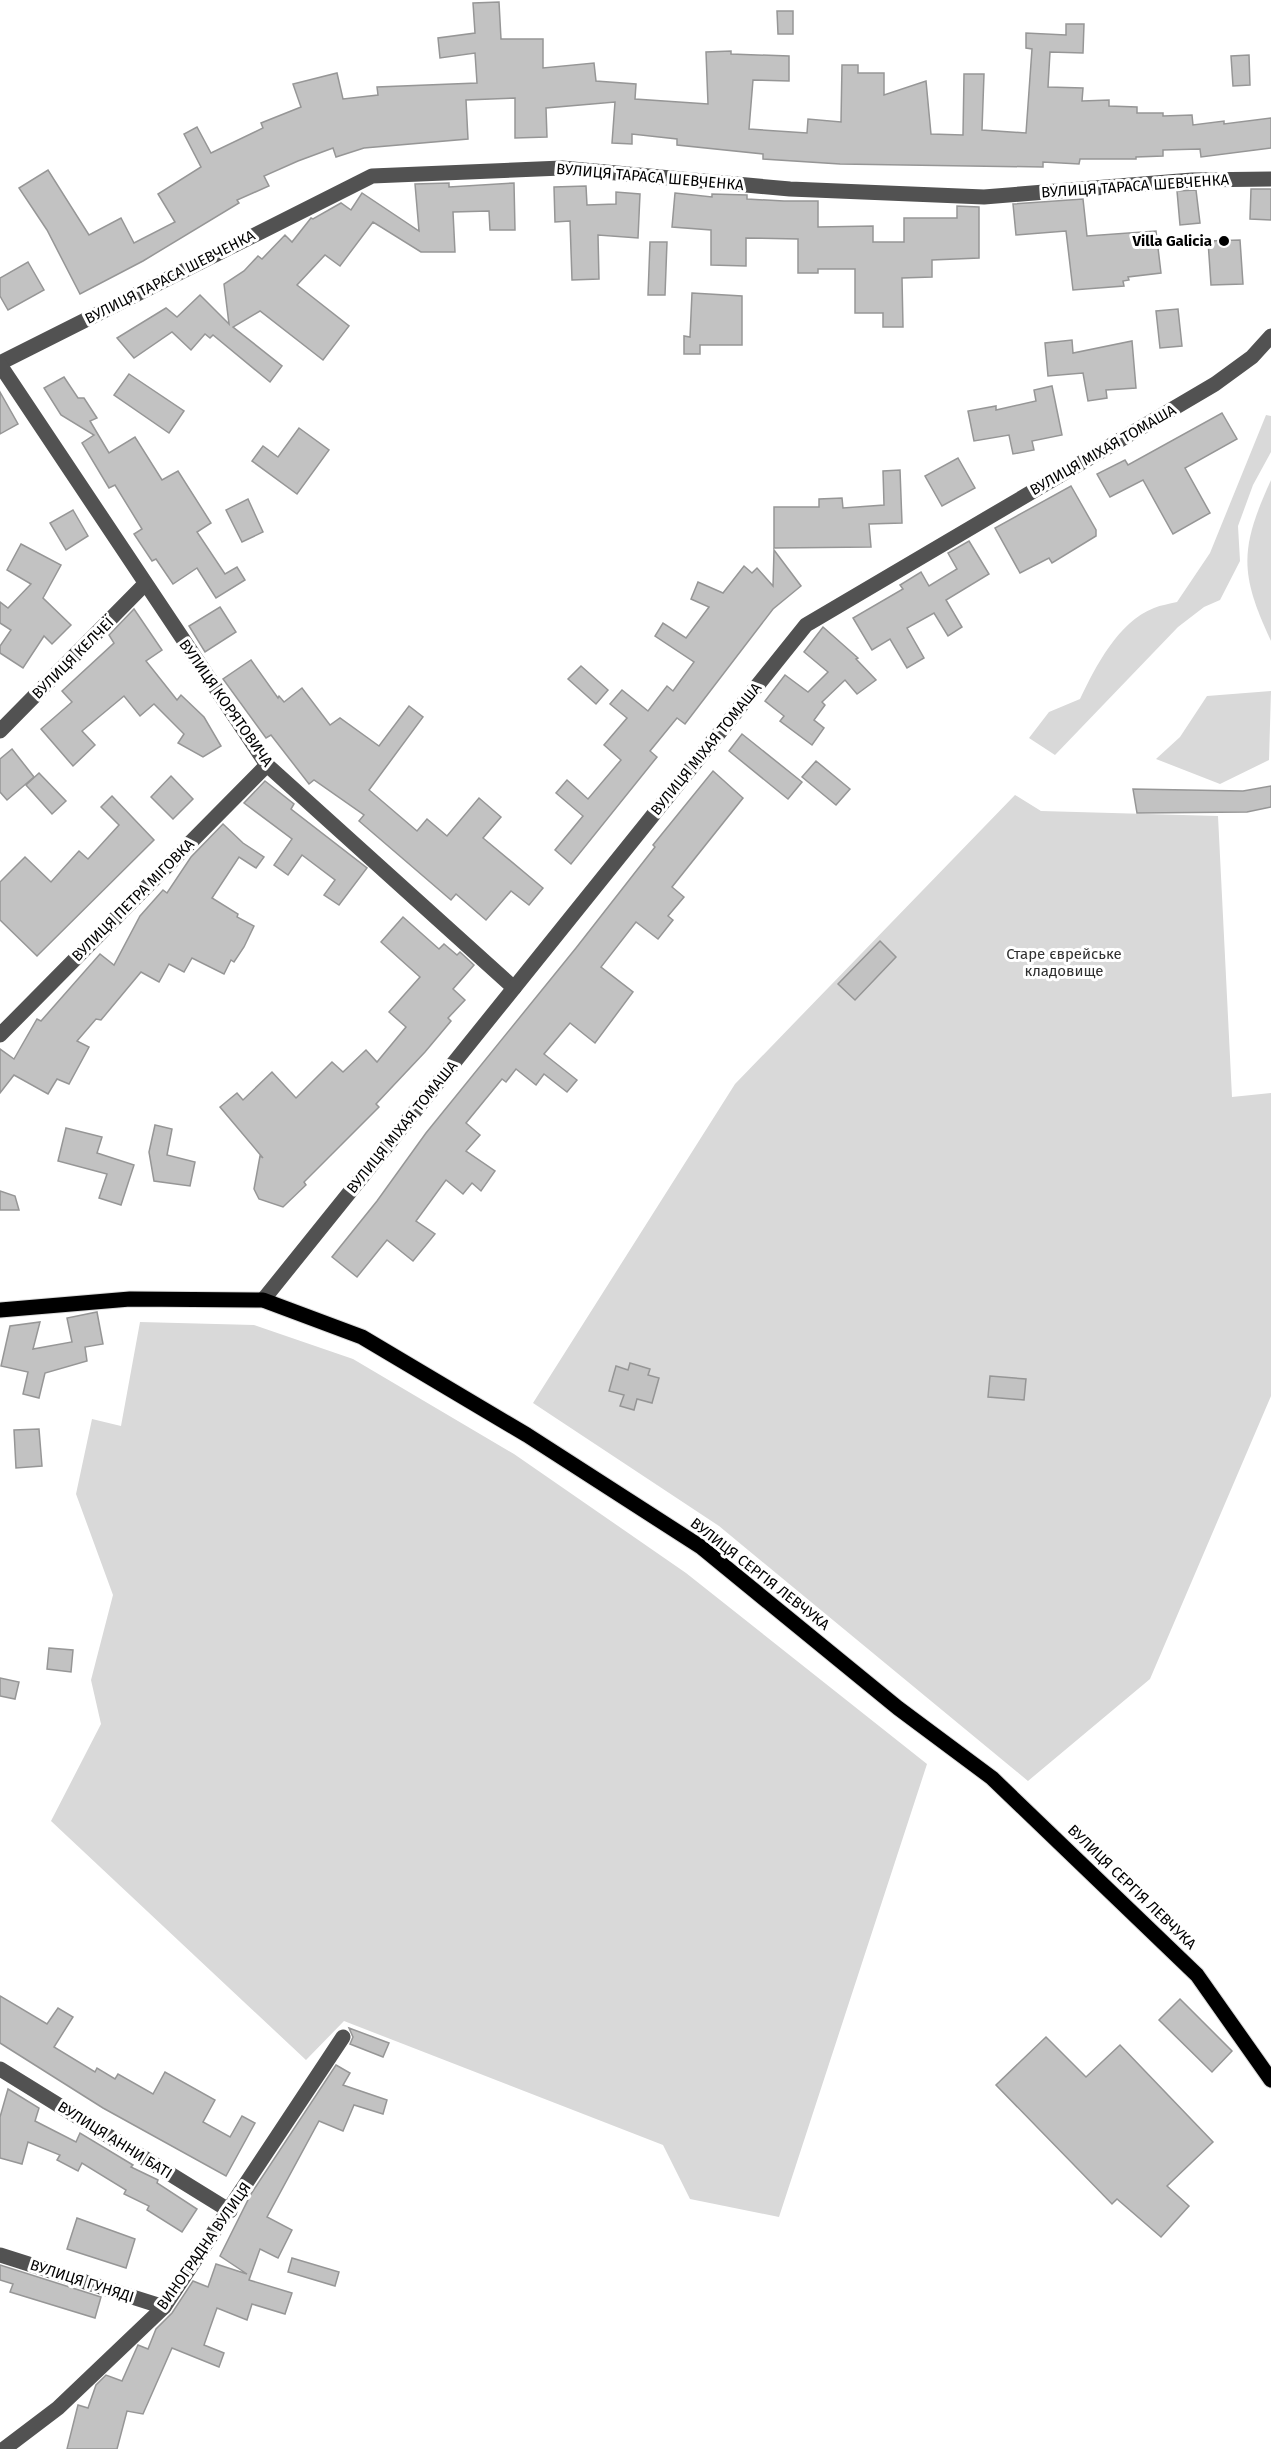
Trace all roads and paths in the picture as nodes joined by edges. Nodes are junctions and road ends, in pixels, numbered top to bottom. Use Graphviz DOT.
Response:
graph roads {
  1 [pos="1271,179"];
  2 [pos="1271,336"];
  3 [pos="0,364"];
  4 [pos="145,584"];
  5 [pos="0,732"];
  6 [pos="267,765"];
  7 [pos="513,988"];
  8 [pos="0,1035"];
  9 [pos="263,1300"];
  10 [pos="0,1310"];
  11 [pos="344,2037"];
  12 [pos="1,2074"];
  13 [pos="1271,2080"];
  14 [pos="230,2211"];
  15 [pos="0,2255"];
  16 [pos="164,2307"];
  17 [pos="4,2449"];
  1 -- 3 [label="street, ВУЛИЦЯ ТАРАСА ШЕВЧЕНКА"];
  2 -- 7 [label="street, ВУЛИЦЯ МІХАЯ ТОМАША"];
  3 -- 4 [label="street, ВУЛИЦЯ КОРЯТОВИЧА"];
  4 -- 5 [label="street, ВУЛИЦЯ КЕЛЧЕЇ"];
  4 -- 6 [label="street, ВУЛИЦЯ КОРЯТОВИЧА"];
  6 -- 7 [label="street, ВУЛИЦЯ КОРЯТОВИЧА"];
  6 -- 8 [label="street, ВУЛИЦЯ ПЕТРА МІГОВКА"];
  7 -- 9 [label="street, ВУЛИЦЯ МІХАЯ ТОМАША"];
  9 -- 10 [label="main road, ВУЛИЦЯ СЕРГІЯ ЛЕВЧУКА"];
  9 -- 13 [label="main road, ВУЛИЦЯ СЕРГІЯ ЛЕВЧУКА"];
  11 -- 14 [label="street, ВИНОГРАДНА ВУЛИЦЯ"];
  12 -- 14 [label="street, ВУЛИЦЯ АННИ БАТІ"];
  14 -- 16 [label="street, ВИНОГРАДНА ВУЛИЦЯ"];
  15 -- 16 [label="street, ВУЛИЦЯ ГУНЯДІ"];
  16 -- 17 [label="street, ВИНОГРАДНА ВУЛИЦЯ"];
}
